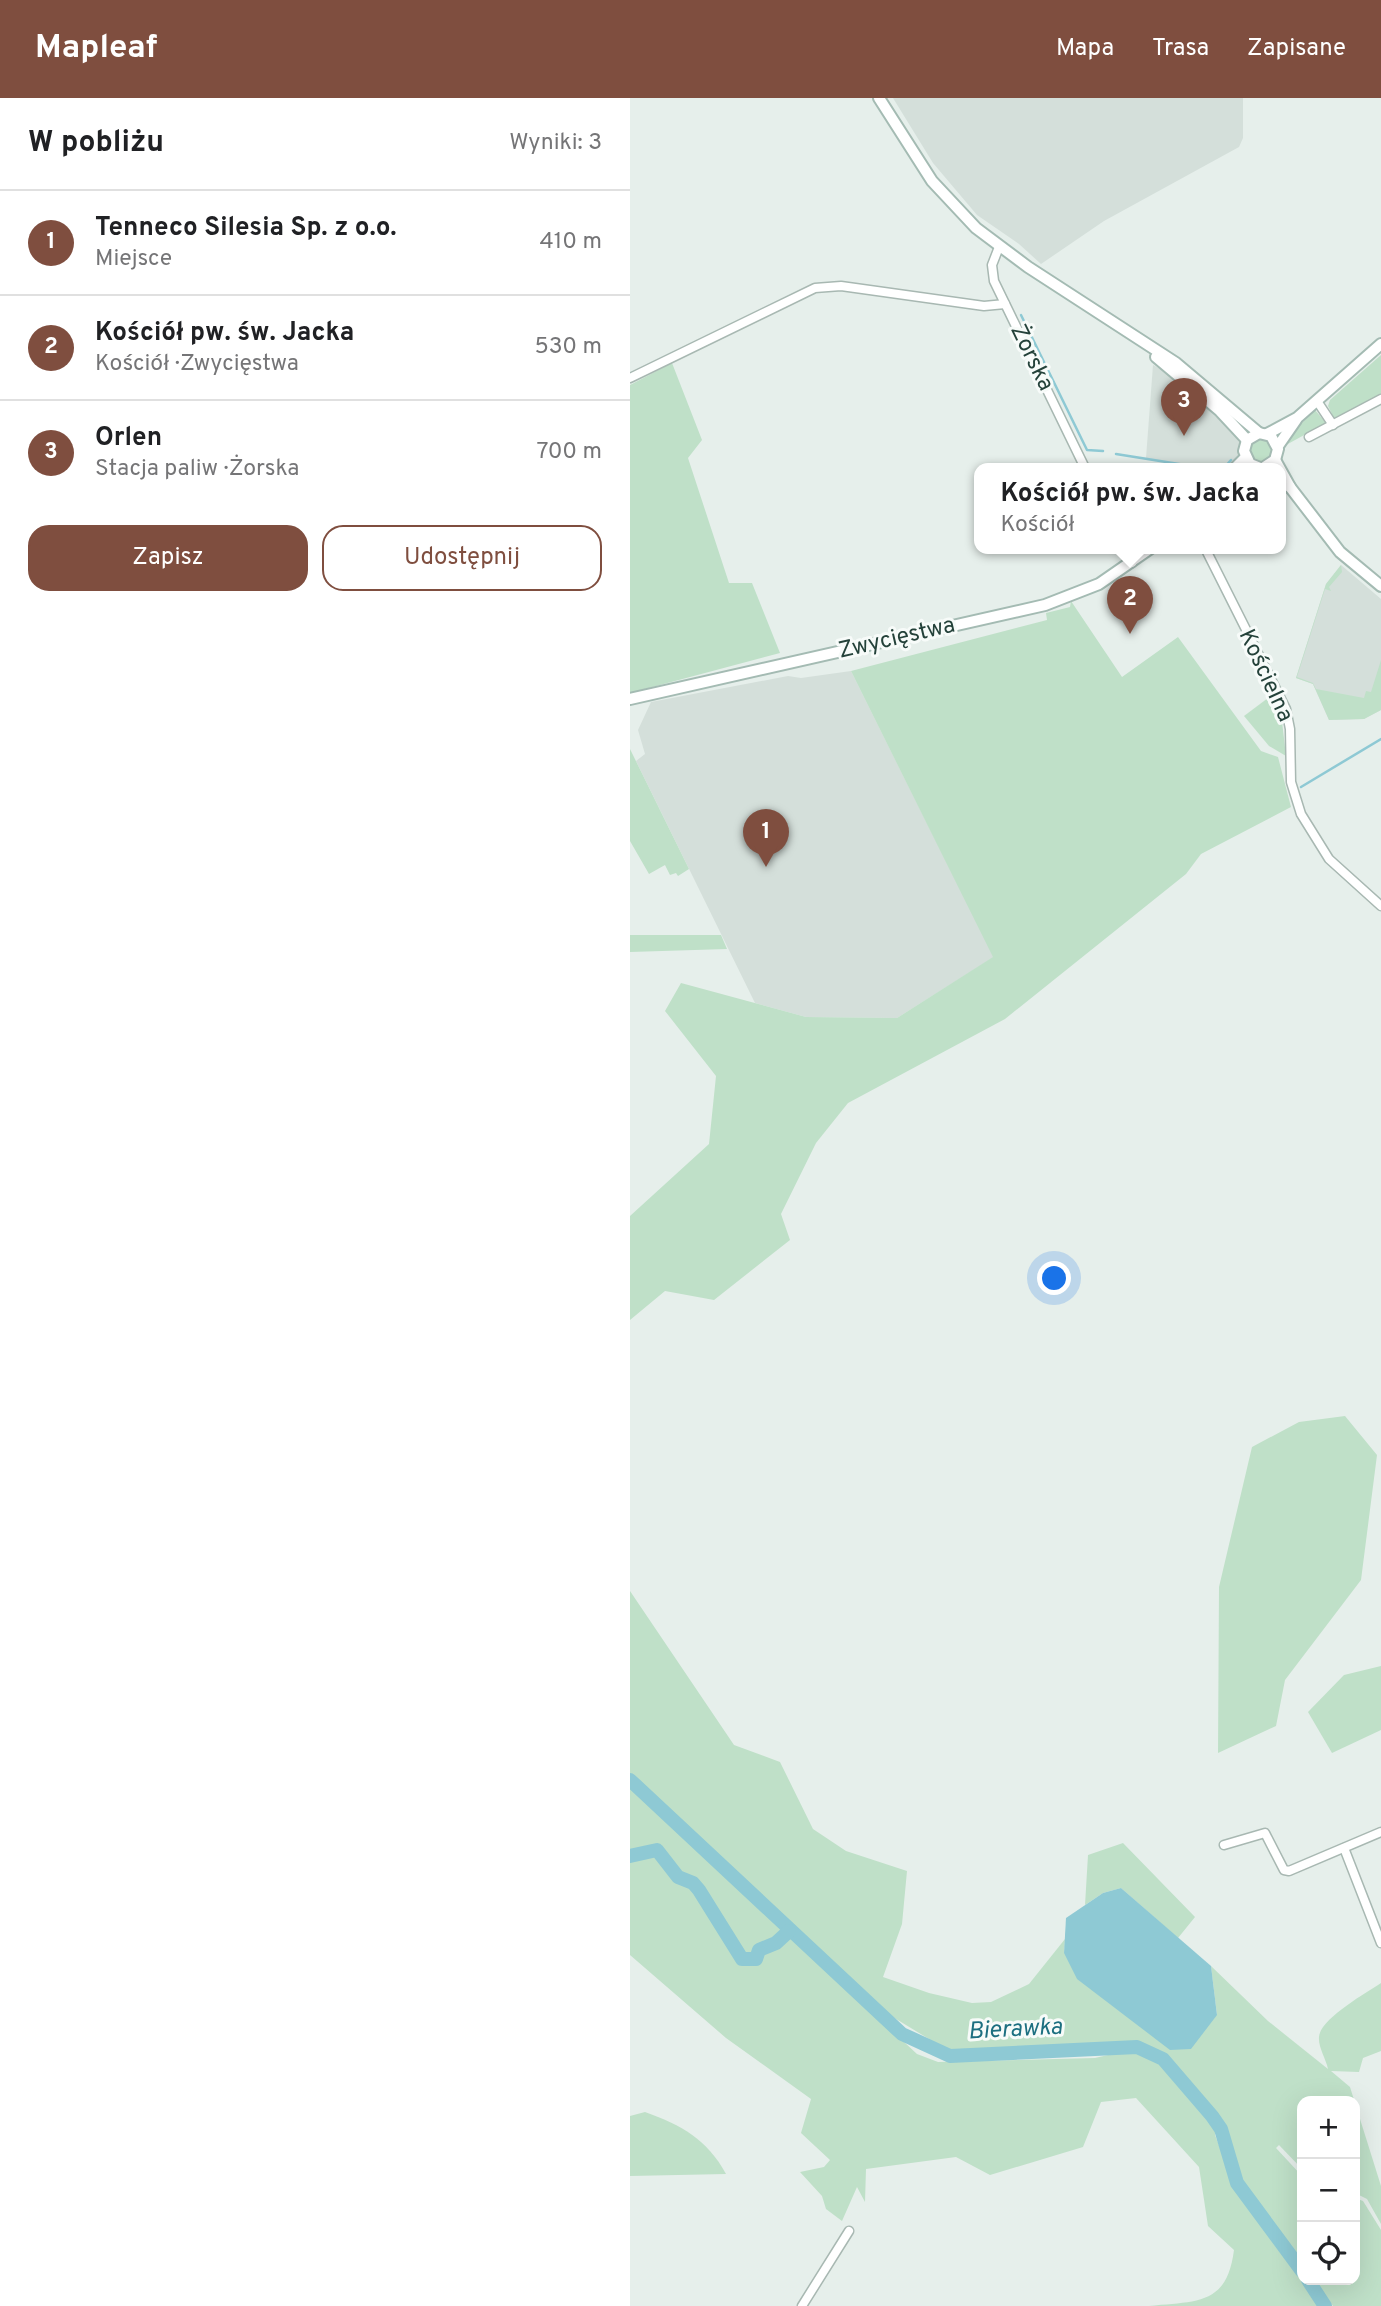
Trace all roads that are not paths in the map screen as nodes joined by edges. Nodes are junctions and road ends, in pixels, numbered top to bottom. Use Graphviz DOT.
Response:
graph roads {
  1 [pos="879,98"];
  2 [pos="999,247"];
  3 [pos="1005,303"];
  4 [pos="1124,330"];
  5 [pos="1381,344"];
  6 [pos="630,378"];
  7 [pos="1381,399"];
  8 [pos="1317,401"];
  9 [pos="1297,418"];
  10 [pos="1333,425"];
  11 [pos="1263,434"];
  12 [pos="1309,437"];
  13 [pos="1247,440"];
  14 [pos="1278,446"];
  15 [pos="1083,463"];
  16 [pos="1259,463"];
  17 [pos="1262,463"];
  18 [pos="1286,485"];
  19 [pos="1128,554"];
  20 [pos="1143,554"];
  21 [pos="1208,554"];
  22 [pos="1132,563"];
  23 [pos="1381,586"];
  24 [pos="630,698"];
  25 [pos="1381,906"];
  26 [pos="1381,1832"];
  27 [pos="1224,1845"];
  28 [pos="1344,1848"];
  29 [pos="1381,1943"];
  30 [pos="849,2231"];
  31 [pos="802,2306"];
  1 -- 2 [label="main road"];
  2 -- 3 [label="street, Żorska"];
  2 -- 4 [label="main road"];
  3 -- 6 [label="street"];
  3 -- 15 [label="street, Żorska"];
  4 -- 11 [label="main road"];
  4 -- 13 [label="main road"];
  5 -- 8 [label="main road"];
  7 -- 10 [label="street"];
  8 -- 9 [label="main road"];
  8 -- 10 [label="street"];
  9 -- 11 [label="main road"];
  9 -- 14 [label="main road"];
  10 -- 12 [label="street"];
  11 -- 13 [label="main road"];
  11 -- 14 [label="main road"];
  13 -- 16 [label="main road"];
  14 -- 17 [label="main road"];
  18 -- 23 [label="main road"];
  19 -- 22 [label="street"];
  20 -- 22 [label="main road, Zwycięstwa"];
  21 -- 25 [label="street, Kościelna"];
  22 -- 24 [label="main road, Zwycięstwa"];
  26 -- 28 [label="street"];
  27 -- 28 [label="street"];
  28 -- 29 [label="street"];
  30 -- 31 [label="street"];
}
